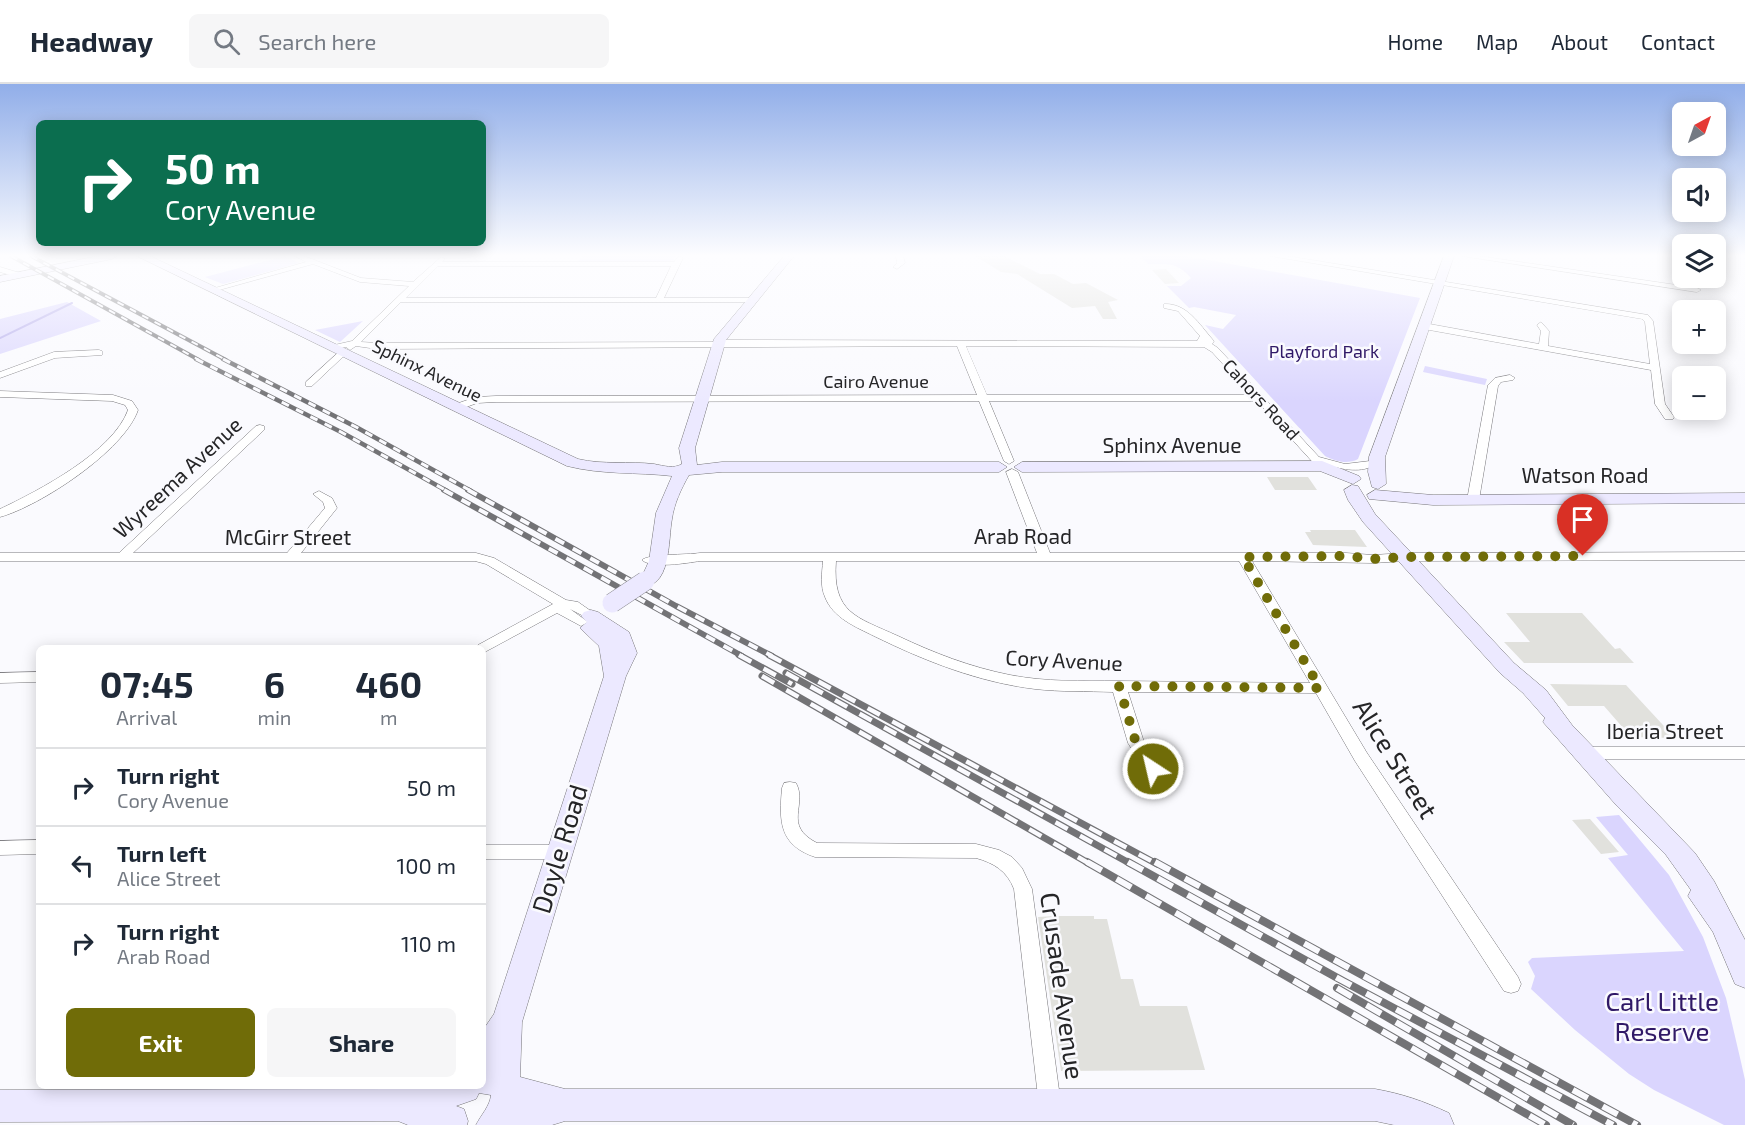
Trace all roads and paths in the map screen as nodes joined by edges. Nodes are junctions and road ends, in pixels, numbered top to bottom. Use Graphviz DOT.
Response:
graph roads {
  1 [pos="243,305"];
  2 [pos="392,305"];
  3 [pos="749,305"];
  4 [pos="1431,305"];
  5 [pos="1572,305"];
  6 [pos="1167,306"];
  7 [pos="1541,325"];
  8 [pos="1424,326"];
  9 [pos="1205,339"];
  10 [pos="354,343"];
  11 [pos="960,343"];
  12 [pos="718,344"];
  13 [pos="1543,348"];
  14 [pos="338,350"];
  15 [pos="99,353"];
  16 [pos="1656,368"];
  17 [pos="0,375"];
  18 [pos="1510,378"];
  19 [pos="309,384"];
  20 [pos="0,394"];
  21 [pos="1260,398"];
  22 [pos="701,399"];
  23 [pos="982,399"];
  24 [pos="460,408"];
  25 [pos="1670,417"];
  26 [pos="260,428"];
  27 [pos="1374,460"];
  28 [pos="1318,462"];
  29 [pos="679,466"];
  30 [pos="1011,467"];
  31 [pos="1353,483"];
  32 [pos="1377,491"];
  33 [pos="319,494"];
  34 [pos="1745,498"];
  35 [pos="1473,500"];
  36 [pos="0,513"];
  37 [pos="1365,513"];
  38 [pos="1745,556"];
  39 [pos="0,557"];
  40 [pos="122,557"];
  41 [pos="291,557"];
  42 [pos="654,557"];
  43 [pos="830,557"];
  44 [pos="1045,557"];
  45 [pos="1243,557"];
  46 [pos="1405,557"];
  47 [pos="563,604"];
  48 [pos="586,619"];
  49 [pos="486,646"];
  50 [pos="36,677"];
  51 [pos="0,678"];
  52 [pos="1119,686"];
  53 [pos="1320,688"];
  54 [pos="1585,753"];
  55 [pos="1745,753"];
  56 [pos="1153,769"];
  57 [pos="790,788"];
  58 [pos="36,847"];
  59 [pos="0,848"];
  60 [pos="486,852"];
  61 [pos="558,852"];
  62 [pos="1741,957"];
  63 [pos="1511,984"];
  64 [pos="507,1022"];
  65 [pos="486,1055"];
  66 [pos="486,1083"];
  67 [pos="486,1086"];
  68 [pos="486,1087"];
  69 [pos="471,1089"];
  70 [pos="480,1089"];
  71 [pos="398,1105"];
  72 [pos="565,1105"];
  73 [pos="1050,1105"];
  74 [pos="0,1106"];
  75 [pos="1226,1115"];
  76 [pos="453,1123"];
  77 [pos="493,1125"];
  78 [pos="1437,1125"];
  1 -- 14 [label="street, Sphinx Avenue"];
  2 -- 10 [label="street"];
  3 -- 12 [label="street"];
  4 -- 8 [label="street"];
  5 -- 16 [label="street"];
  6 -- 9 [label="street, Cahors Road"];
  7 -- 13 [label="street"];
  8 -- 13 [label="street"];
  8 -- 27 [label="street"];
  9 -- 11 [label="street"];
  9 -- 21 [label="street, Cahors Road"];
  10 -- 12 [label="street"];
  10 -- 14 [label="street"];
  11 -- 12 [label="street"];
  11 -- 23 [label="street"];
  12 -- 22 [label="street"];
  13 -- 16 [label="street"];
  14 -- 19 [label="street"];
  14 -- 24 [label="street, Sphinx Avenue"];
  15 -- 17 [label="street"];
  16 -- 25 [label="street"];
  18 -- 35 [label="street"];
  20 -- 36 [label="street"];
  21 -- 23 [label="street, Cairo Avenue"];
  21 -- 28 [label="street, Cahors Road"];
  22 -- 23 [label="street, Cairo Avenue"];
  22 -- 24 [label="street, Cairo Avenue"];
  22 -- 29 [label="street"];
  23 -- 30 [label="street"];
  24 -- 29 [label="street, Sphinx Avenue"];
  26 -- 40 [label="street, Wyreema Avenue"];
  27 -- 28 [label="street, Cahors Road"];
  27 -- 31 [label="street"];
  27 -- 32 [label="street"];
  28 -- 30 [label="street, Sphinx Avenue"];
  28 -- 31 [label="street, Cahors Road"];
  29 -- 30 [label="street, Sphinx Avenue"];
  29 -- 42 [label="street"];
  30 -- 44 [label="street"];
  31 -- 32 [label="street, Watson Road"];
  31 -- 37 [label="street, Cahors Road"];
  32 -- 35 [label="street, Watson Road"];
  32 -- 37 [label="street"];
  33 -- 41 [label="street"];
  34 -- 35 [label="street, Watson Road"];
  37 -- 46 [label="street, Cahors Road"];
  38 -- 46 [label="street, Arab Road"];
  39 -- 40 [label="street, McGirr Street"];
  40 -- 41 [label="street, McGirr Street"];
  41 -- 47 [label="street, McGirr Street"];
  42 -- 43 [label="street, Arab Road"];
  42 -- 48 [label="street, bridge"];
  43 -- 44 [label="street, Arab Road"];
  43 -- 52 [label="street, Cory Avenue"];
  44 -- 45 [label="street, Arab Road"];
  45 -- 46 [label="street, Arab Road"];
  45 -- 53 [label="street, Alice Street"];
  46 -- 54 [label="street, Cahors Road"];
  47 -- 48 [label="street, Doyle Road"];
  47 -- 49 [label="street"];
  48 -- 61 [label="street, Doyle Road"];
  50 -- 51 [label="street"];
  52 -- 53 [label="street, Cory Avenue"];
  52 -- 56 [label="street"];
  53 -- 63 [label="street, Alice Street"];
  54 -- 55 [label="street, Iberia Street"];
  54 -- 62 [label="street, Cahors Road"];
  57 -- 73 [label="street, Crusade Avenue"];
  58 -- 59 [label="street"];
  60 -- 61 [label="street"];
  61 -- 64 [label="street, Doyle Road"];
  64 -- 65 [label="street, Doyle Road"];
  64 -- 66 [label="street, Doyle Road"];
  67 -- 72 [label="street"];
  68 -- 77 [label="street"];
  69 -- 71 [label="street"];
  70 -- 76 [label="street"];
  71 -- 74 [label="street"];
  71 -- 76 [label="street"];
  72 -- 73 [label="street"];
  72 -- 77 [label="street"];
  73 -- 75 [label="street"];
  75 -- 78 [label="street"];
}
